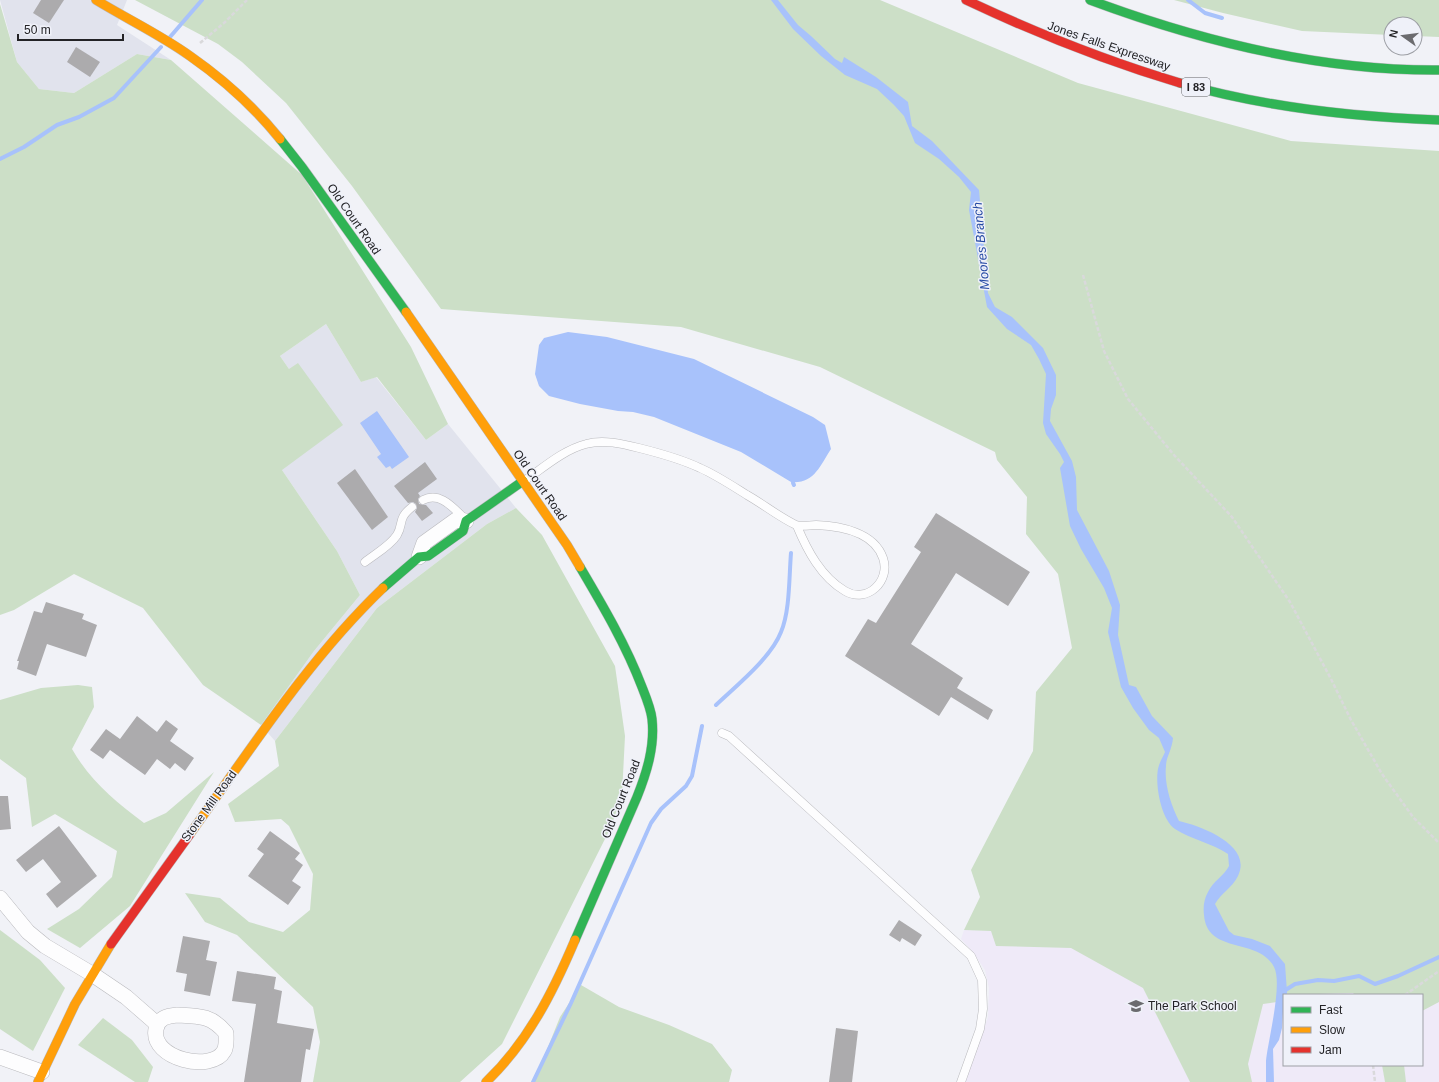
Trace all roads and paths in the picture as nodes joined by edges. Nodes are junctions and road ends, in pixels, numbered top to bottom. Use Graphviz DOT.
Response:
graph roads {
  1 [pos="96,0"];
  2 [pos="247,0"];
  3 [pos="966,0"];
  4 [pos="1090,0"];
  5 [pos="190,56"];
  6 [pos="1439,70"];
  7 [pos="1439,120"];
  8 [pos="1083,275"];
  9 [pos="523,481"];
  10 [pos="423,500"];
  11 [pos="412,508"];
  12 [pos="466,521"];
  13 [pos="797,526"];
  14 [pos="419,557"];
  15 [pos="365,562"];
  16 [pos="722,733"];
  17 [pos="1439,843"];
  18 [pos="0,898"];
  19 [pos="1439,971"];
  20 [pos="92,974"];
  21 [pos="1406,994"];
  22 [pos="157,1024"];
  23 [pos="0,1057"];
  24 [pos="1372,1066"];
  25 [pos="40,1077"];
  26 [pos="486,1082"];
  27 [pos="961,1082"];
  28 [pos="1375,1082"];
  1 -- 5 [label="main road, Old Court Road"];
  2 -- 5 [label="path"];
  3 -- 7 [label="main road, Jones Falls Expressway / I 83"];
  4 -- 6 [label="main road"];
  5 -- 9 [label="main road, Old Court Road"];
  8 -- 17 [label="path"];
  9 -- 12 [label="main road, Stone Mill Road"];
  9 -- 13 [label="lane"];
  9 -- 26 [label="main road, Old Court Road"];
  10 -- 12 [label="lane"];
  11 -- 15 [label="lane"];
  12 -- 14 [label="street, Stone Mill Road"];
  13 -- 13 [label="lane"];
  14 -- 20 [label="main road, Stone Mill Road"];
  16 -- 27 [label="lane"];
  18 -- 20 [label="street"];
  19 -- 21 [label="path"];
  20 -- 22 [label="street"];
  20 -- 25 [label="main road, Stone Mill Road"];
  22 -- 22 [label="street"];
  23 -- 25 [label="street"];
  24 -- 28 [label="path"];
}
